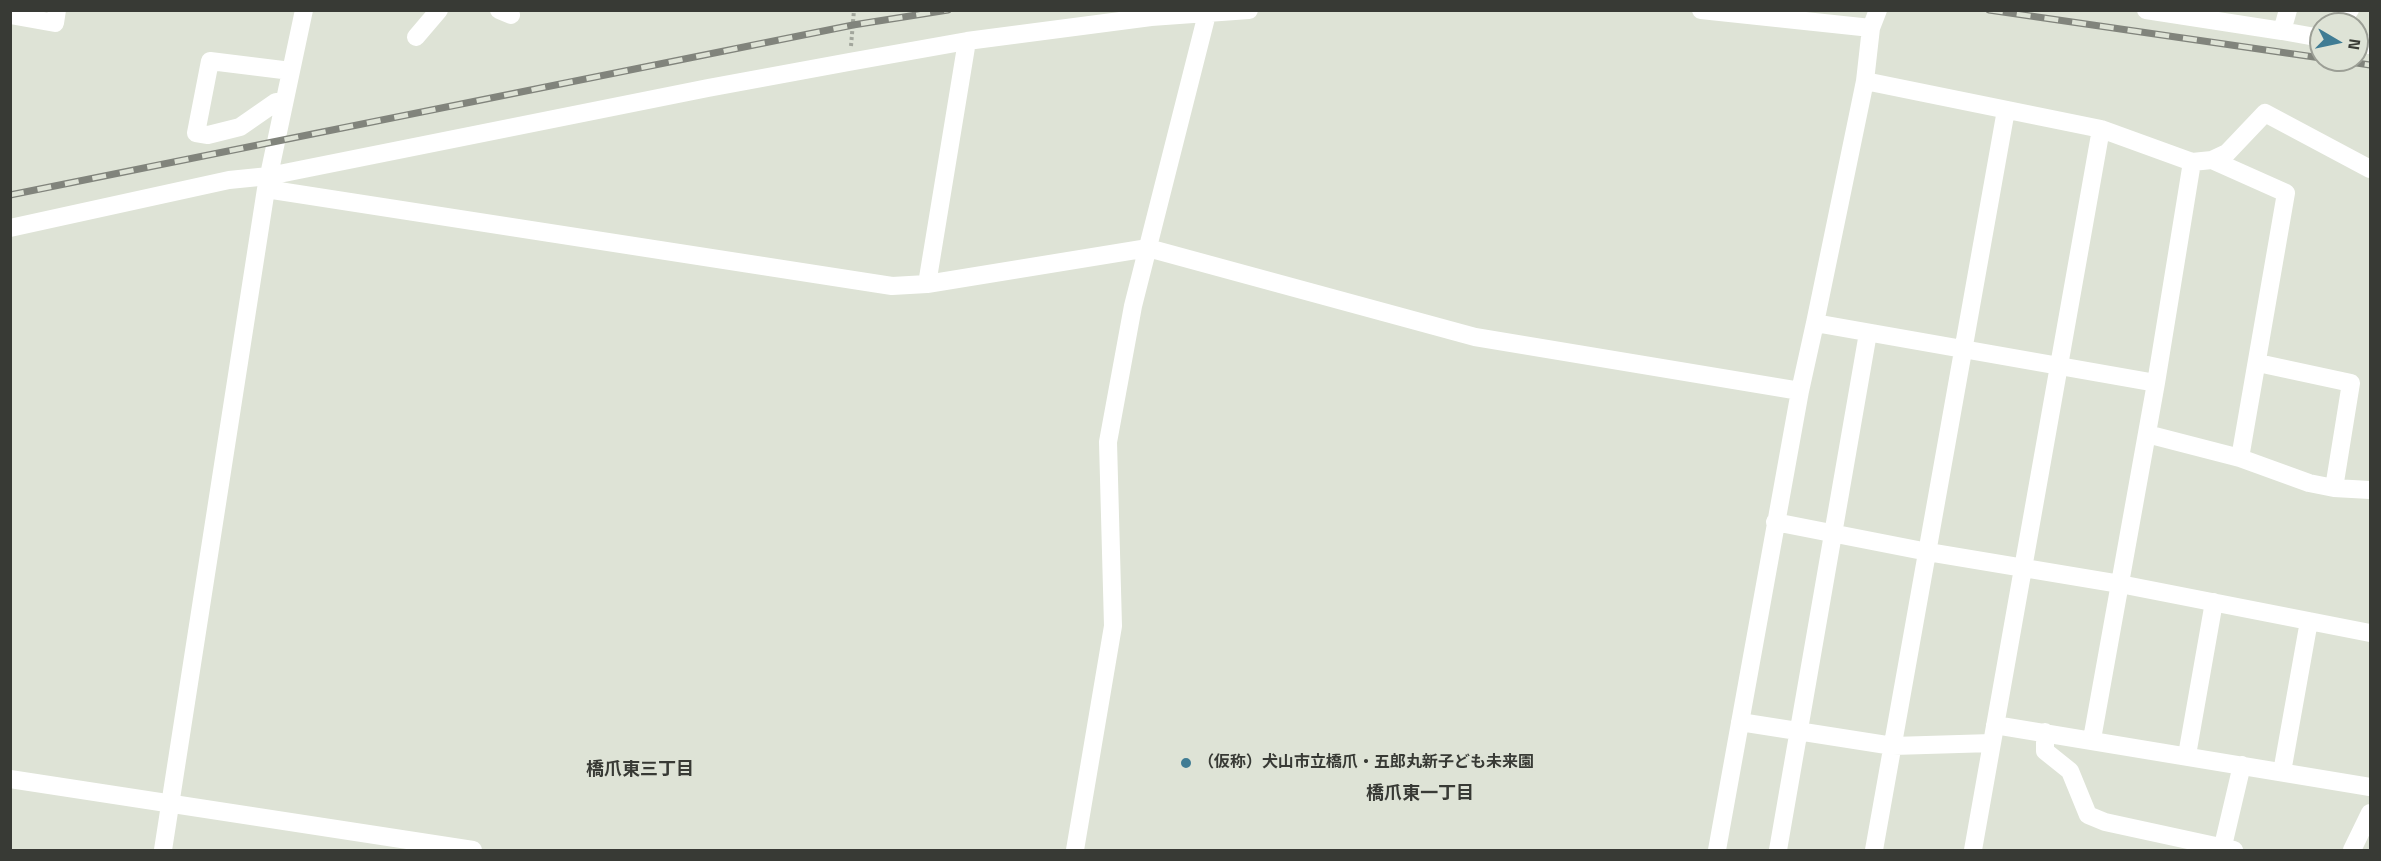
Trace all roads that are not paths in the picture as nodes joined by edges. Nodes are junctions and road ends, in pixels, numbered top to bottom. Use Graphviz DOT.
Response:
graph roads {
  1 [pos="57,10"];
  2 [pos="304,10"];
  3 [pos="439,10"];
  4 [pos="1249,10"];
  5 [pos="1701,10"];
  6 [pos="1878,10"];
  7 [pos="2146,10"];
  8 [pos="2288,10"];
  9 [pos="1208,11"];
  10 [pos="2185,13"];
  11 [pos="10,15"];
  12 [pos="1871,28"];
  13 [pos="2282,31"];
  14 [pos="2309,36"];
  15 [pos="416,37"];
  16 [pos="967,41"];
  17 [pos="291,72"];
  18 [pos="1865,81"];
  19 [pos="284,103"];
  20 [pos="2006,110"];
  21 [pos="2101,129"];
  22 [pos="2212,160"];
  23 [pos="2192,162"];
  24 [pos="2370,169"];
  25 [pos="268,182"];
  26 [pos="10,228"];
  27 [pos="1148,248"];
  28 [pos="927,284"];
  29 [pos="1815,323"];
  30 [pos="1868,333"];
  31 [pos="1964,350"];
  32 [pos="2258,363"];
  33 [pos="2058,367"];
  34 [pos="2156,383"];
  35 [pos="1800,391"];
  36 [pos="2147,434"];
  37 [pos="2240,458"];
  38 [pos="2334,488"];
  39 [pos="2370,490"];
  40 [pos="1775,522"];
  41 [pos="1833,534"];
  42 [pos="1928,552"];
  43 [pos="2023,568"];
  44 [pos="2120,584"];
  45 [pos="2214,602"];
  46 [pos="2309,621"];
  47 [pos="2370,633"];
  48 [pos="1740,722"];
  49 [pos="1995,725"];
  50 [pos="1799,731"];
  51 [pos="2045,732"];
  52 [pos="2092,739"];
  53 [pos="1992,743"];
  54 [pos="1893,746"];
  55 [pos="2187,755"];
  56 [pos="2242,765"];
  57 [pos="2282,772"];
  58 [pos="10,779"];
  59 [pos="2370,787"];
  60 [pos="170,802"];
  61 [pos="2370,813"];
  62 [pos="2366,831"];
  63 [pos="163,850"];
  64 [pos="473,850"];
  65 [pos="1075,850"];
  66 [pos="1717,850"];
  67 [pos="1778,850"];
  68 [pos="1874,850"];
  69 [pos="1973,850"];
  70 [pos="2226,850"];
  71 [pos="2352,850"];
  1 -- 11 [label="street"];
  2 -- 17 [label="street"];
  3 -- 15 [label="street"];
  4 -- 9 [label="street"];
  5 -- 12 [label="street"];
  6 -- 12 [label="street"];
  7 -- 10 [label="street"];
  8 -- 13 [label="street"];
  9 -- 16 [label="street"];
  9 -- 27 [label="street"];
  10 -- 13 [label="street"];
  12 -- 18 [label="street"];
  13 -- 14 [label="street"];
  16 -- 25 [label="street"];
  16 -- 28 [label="street"];
  17 -- 19 [label="street"];
  17 -- 19 [label="street"];
  18 -- 20 [label="street"];
  18 -- 29 [label="street"];
  19 -- 25 [label="street"];
  20 -- 21 [label="street"];
  20 -- 31 [label="street"];
  21 -- 23 [label="street"];
  21 -- 33 [label="street"];
  22 -- 23 [label="street"];
  22 -- 24 [label="street"];
  22 -- 32 [label="street"];
  23 -- 34 [label="street"];
  25 -- 26 [label="street"];
  25 -- 28 [label="street"];
  25 -- 60 [label="street"];
  27 -- 28 [label="street"];
  27 -- 35 [label="street"];
  27 -- 65 [label="street"];
  29 -- 30 [label="street"];
  29 -- 35 [label="street"];
  30 -- 31 [label="street"];
  30 -- 41 [label="street"];
  31 -- 33 [label="street"];
  31 -- 42 [label="street"];
  32 -- 37 [label="street"];
  32 -- 38 [label="street"];
  33 -- 34 [label="street"];
  33 -- 43 [label="street"];
  34 -- 36 [label="street"];
  35 -- 40 [label="street"];
  36 -- 37 [label="street"];
  36 -- 44 [label="street"];
  37 -- 38 [label="street"];
  38 -- 39 [label="street"];
  40 -- 41 [label="street"];
  40 -- 48 [label="street"];
  41 -- 42 [label="street"];
  41 -- 50 [label="street"];
  42 -- 43 [label="street"];
  42 -- 54 [label="street"];
  43 -- 44 [label="street"];
  43 -- 49 [label="street"];
  44 -- 45 [label="street"];
  44 -- 52 [label="street"];
  45 -- 46 [label="street"];
  45 -- 55 [label="street"];
  46 -- 47 [label="street"];
  46 -- 57 [label="street"];
  48 -- 50 [label="street"];
  48 -- 66 [label="street"];
  49 -- 51 [label="street"];
  49 -- 53 [label="street"];
  50 -- 54 [label="street"];
  50 -- 67 [label="street"];
  51 -- 52 [label="street"];
  51 -- 70 [label="street"];
  52 -- 55 [label="street"];
  53 -- 54 [label="street"];
  53 -- 69 [label="street"];
  54 -- 68 [label="street"];
  55 -- 56 [label="street"];
  56 -- 57 [label="street"];
  56 -- 70 [label="street"];
  57 -- 59 [label="street"];
  58 -- 60 [label="street"];
  60 -- 63 [label="street"];
  60 -- 64 [label="street"];
  61 -- 62 [label="street"];
  62 -- 71 [label="street"];
}
